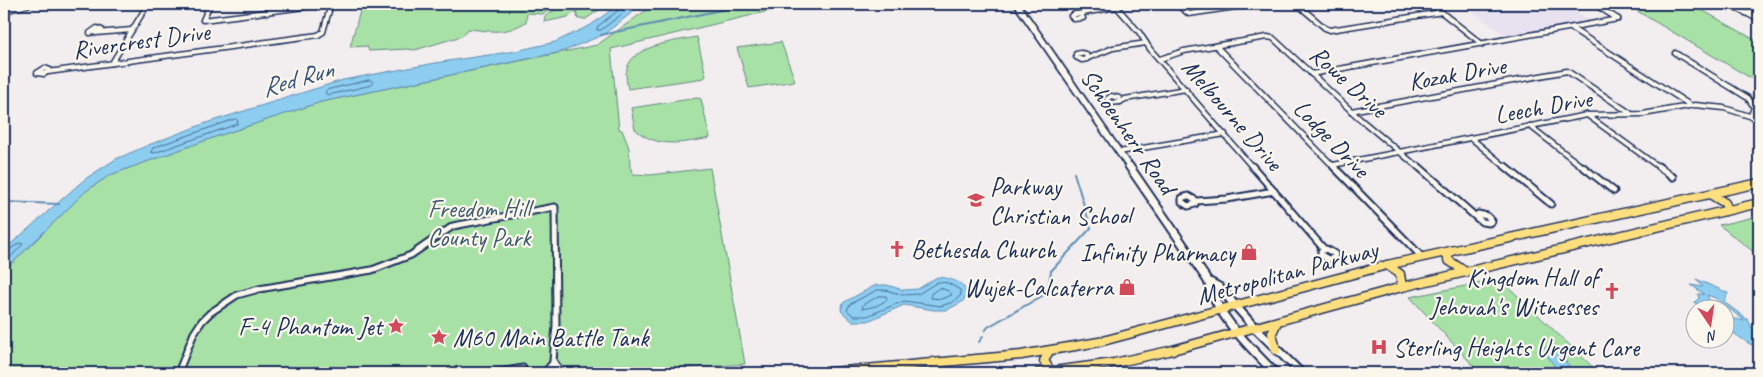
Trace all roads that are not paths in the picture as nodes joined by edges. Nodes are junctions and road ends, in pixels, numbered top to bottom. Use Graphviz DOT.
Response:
graph roads {
  1 [pos="29,4"];
  2 [pos="148,4"];
  3 [pos="210,4"];
  4 [pos="270,4"];
  5 [pos="330,4"];
  6 [pos="1017,4"];
  7 [pos="1176,4"];
  8 [pos="1255,4"];
  9 [pos="1297,4"];
  10 [pos="1431,4"];
  11 [pos="1594,4"];
  12 [pos="1729,4"];
  13 [pos="1240,5"];
  14 [pos="1116,6"];
  15 [pos="4,11"];
  16 [pos="1759,11"];
  17 [pos="1442,12"];
  18 [pos="267,13"];
  19 [pos="1746,13"];
  20 [pos="1077,14"];
  21 [pos="1759,20"];
  22 [pos="1571,28"];
  23 [pos="132,30"];
  24 [pos="96,34"];
  25 [pos="1146,43"];
  26 [pos="1482,44"];
  27 [pos="1216,46"];
  28 [pos="1675,53"];
  29 [pos="1086,56"];
  30 [pos="1160,60"];
  31 [pos="112,63"];
  32 [pos="51,71"];
  33 [pos="1311,74"];
  34 [pos="1186,90"];
  35 [pos="1117,97"];
  36 [pos="1125,99"];
  37 [pos="1120,102"];
  38 [pos="1690,105"];
  39 [pos="1351,111"];
  40 [pos="1630,114"];
  41 [pos="1587,115"];
  42 [pos="1752,116"];
  43 [pos="1759,119"];
  44 [pos="1530,126"];
  45 [pos="1225,134"];
  46 [pos="1471,138"];
  47 [pos="1119,152"];
  48 [pos="1402,152"];
  49 [pos="1332,165"];
  50 [pos="1673,177"];
  51 [pos="1759,183"];
  52 [pos="1274,191"];
  53 [pos="1614,191"];
  54 [pos="1710,194"];
  55 [pos="1196,201"];
  56 [pos="1759,203"];
  57 [pos="1551,204"];
  58 [pos="1725,211"];
  59 [pos="1478,216"];
  60 [pos="1324,249"];
  61 [pos="1453,250"];
  62 [pos="1422,258"];
  63 [pos="1387,265"];
  64 [pos="1466,272"];
  65 [pos="1208,281"];
  66 [pos="1402,287"];
  67 [pos="1235,306"];
  68 [pos="1222,310"];
  69 [pos="1277,322"];
  70 [pos="1254,328"];
  71 [pos="1239,332"];
  72 [pos="1276,350"];
  73 [pos="1050,351"];
  74 [pos="554,362"];
  75 [pos="933,362"];
  76 [pos="523,368"];
  77 [pos="1051,372"];
  78 [pos="178,373"];
  79 [pos="494,373"];
  80 [pos="544,373"];
  81 [pos="552,373"];
  82 [pos="562,373"];
  83 [pos="821,373"];
  84 [pos="938,373"];
  85 [pos="1038,373"];
  86 [pos="1275,373"];
  87 [pos="1301,373"];
  1 -- 15 [label="street"];
  2 -- 23 [label="street"];
  3 -- 18 [label="street"];
  4 -- 18 [label="street"];
  5 -- 18 [label="street"];
  5 -- 31 [label="street, Rivercrest Drive"];
  6 -- 47 [label="main road, Schoenherr Road"];
  7 -- 13 [label="street"];
  8 -- 13 [label="street"];
  9 -- 17 [label="street"];
  10 -- 17 [label="street"];
  11 -- 22 [label="street"];
  12 -- 19 [label="street"];
  14 -- 20 [label="street"];
  14 -- 25 [label="street, Melbourne Drive"];
  16 -- 19 [label="street"];
  17 -- 26 [label="street"];
  19 -- 21 [label="street"];
  22 -- 26 [label="street"];
  22 -- 38 [label="street"];
  23 -- 24 [label="street"];
  23 -- 31 [label="street"];
  25 -- 29 [label="street"];
  25 -- 30 [label="street, Melbourne Drive"];
  26 -- 33 [label="street"];
  27 -- 30 [label="street"];
  27 -- 33 [label="street, Rowe Drive"];
  27 -- 49 [label="street, Lodge Drive"];
  28 -- 42 [label="street"];
  30 -- 34 [label="street, Melbourne Drive"];
  31 -- 32 [label="street, Rivercrest Drive"];
  33 -- 39 [label="street, Rowe Drive"];
  34 -- 36 [label="street"];
  34 -- 45 [label="street, Melbourne Drive"];
  35 -- 36 [label="street"];
  35 -- 37 [label="street"];
  35 -- 37 [label="street"];
  36 -- 37 [label="street"];
  38 -- 40 [label="street, Leech Drive"];
  38 -- 42 [label="street, Leech Drive"];
  39 -- 40 [label="street, Kozak Drive"];
  39 -- 48 [label="street, Rowe Drive"];
  40 -- 41 [label="street, Leech Drive"];
  41 -- 44 [label="street, Leech Drive"];
  41 -- 50 [label="street"];
  42 -- 43 [label="street, Leech Drive"];
  44 -- 46 [label="street, Leech Drive"];
  44 -- 53 [label="street"];
  45 -- 47 [label="street"];
  45 -- 52 [label="street, Melbourne Drive"];
  46 -- 48 [label="street, Leech Drive"];
  46 -- 57 [label="street"];
  47 -- 65 [label="main road, Schoenherr Road"];
  48 -- 49 [label="street, Leech Drive"];
  48 -- 59 [label="street, Rowe Drive"];
  49 -- 62 [label="street, Lodge Drive"];
  51 -- 54 [label="main road, Metropolitan Parkway"];
  52 -- 55 [label="street"];
  52 -- 60 [label="street, Melbourne Drive"];
  54 -- 58 [label="main road"];
  54 -- 61 [label="main road, Metropolitan Parkway"];
  56 -- 58 [label="main road, Metropolitan Parkway"];
  58 -- 64 [label="main road, Metropolitan Parkway"];
  61 -- 62 [label="main road, Metropolitan Parkway"];
  61 -- 64 [label="main road"];
  62 -- 63 [label="main road, Metropolitan Parkway"];
  63 -- 66 [label="main road"];
  63 -- 67 [label="main road, Metropolitan Parkway"];
  64 -- 66 [label="main road, Metropolitan Parkway"];
  65 -- 67 [label="main road, Schoenherr Road"];
  65 -- 68 [label="main road, Schoenherr Road"];
  66 -- 69 [label="main road, Metropolitan Parkway"];
  67 -- 68 [label="main road, Metropolitan Parkway"];
  67 -- 70 [label="main road, Schoenherr Road"];
  68 -- 71 [label="main road, Schoenherr Road"];
  68 -- 73 [label="main road, Metropolitan Parkway"];
  69 -- 70 [label="main road, Metropolitan Parkway"];
  69 -- 72 [label="main road"];
  70 -- 71 [label="main road, Metropolitan Parkway"];
  70 -- 72 [label="main road, Schoenherr Road"];
  71 -- 77 [label="main road, Metropolitan Parkway"];
  71 -- 86 [label="main road, Schoenherr Road"];
  72 -- 87 [label="main road, Schoenherr Road"];
  73 -- 75 [label="main road, Metropolitan Parkway"];
  73 -- 77 [label="main road"];
  74 -- 78 [label="street"];
  74 -- 80 [label="street"];
  74 -- 81 [label="street"];
  74 -- 82 [label="street"];
  75 -- 83 [label="main road, Metropolitan Parkway"];
  75 -- 84 [label="main road"];
  76 -- 79 [label="street"];
  77 -- 85 [label="main road, Metropolitan Parkway"];
}
